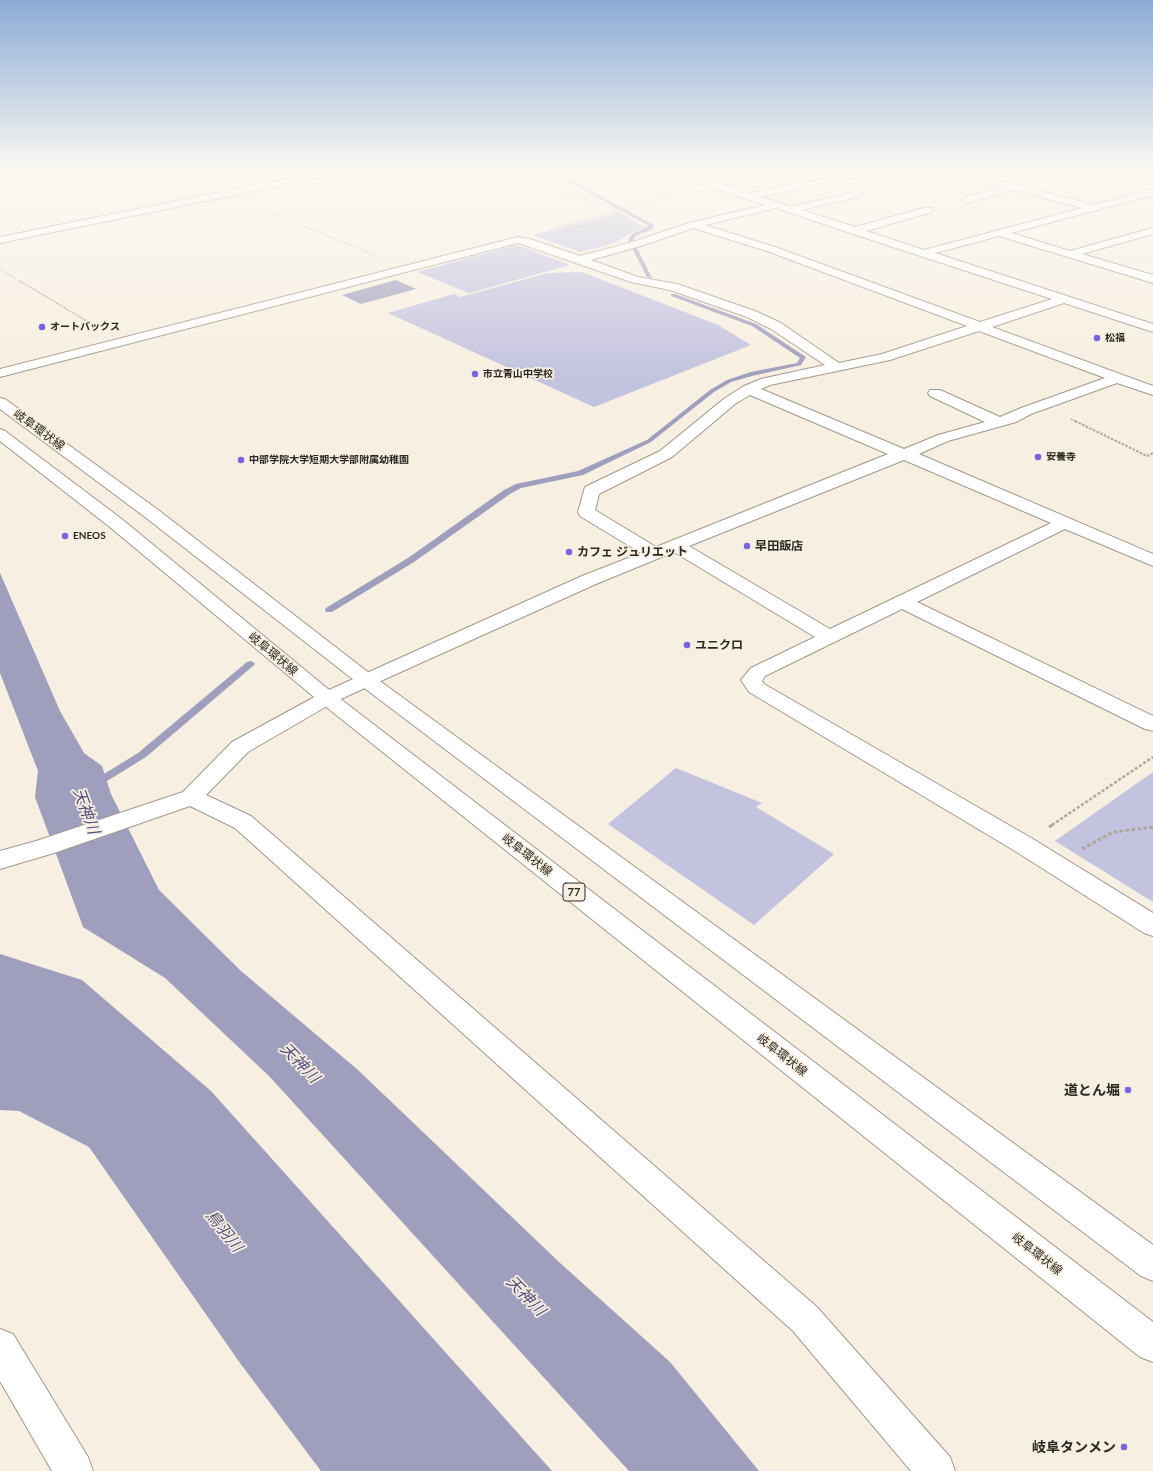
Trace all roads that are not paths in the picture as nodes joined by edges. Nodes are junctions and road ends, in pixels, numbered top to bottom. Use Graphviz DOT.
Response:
graph roads {
  1 [pos="650,240"];
  2 [pos="741,240"];
  3 [pos="882,240"];
  4 [pos="975,240"];
  5 [pos="1022,240"];
  6 [pos="1120,240"];
  7 [pos="924,253"];
  8 [pos="1070,254"];
  9 [pos="579,260"];
  10 [pos="1153,279"];
  11 [pos="1064,299"];
  12 [pos="980,327"];
  13 [pos="1153,328"];
  14 [pos="838,368"];
  15 [pos="0,373"];
  16 [pos="1117,378"];
  17 [pos="749,389"];
  18 [pos="1153,391"];
  19 [pos="935,393"];
  20 [pos="0,402"];
  21 [pos="998,422"];
  22 [pos="0,434"];
  23 [pos="904,455"];
  24 [pos="1064,522"];
  25 [pos="674,546"];
  26 [pos="655,554"];
  27 [pos="1153,562"];
  28 [pos="902,602"];
  29 [pos="829,637"];
  30 [pos="366,680"];
  31 [pos="327,698"];
  32 [pos="1153,724"];
  33 [pos="191,797"];
  34 [pos="0,860"];
  35 [pos="1153,926"];
  36 [pos="1153,1265"];
  37 [pos="1153,1344"];
  38 [pos="0,1347"];
  39 [pos="74,1471"];
  40 [pos="936,1471"];
  1 -- 9 [label="street"];
  2 -- 12 [label="street"];
  3 -- 7 [label="street"];
  4 -- 7 [label="street"];
  5 -- 8 [label="street"];
  6 -- 8 [label="street"];
  7 -- 11 [label="street"];
  8 -- 10 [label="street"];
  9 -- 14 [label="street"];
  9 -- 15 [label="street"];
  11 -- 12 [label="street"];
  11 -- 13 [label="street"];
  12 -- 14 [label="street"];
  12 -- 16 [label="street"];
  14 -- 17 [label="street"];
  16 -- 18 [label="street"];
  16 -- 21 [label="street"];
  17 -- 23 [label="street"];
  17 -- 26 [label="street"];
  19 -- 21 [label="street"];
  20 -- 30 [label="street, 岐阜環状線"];
  21 -- 23 [label="street"];
  22 -- 31 [label="street, 岐阜環状線 / 77"];
  23 -- 24 [label="street"];
  23 -- 25 [label="street"];
  24 -- 27 [label="street"];
  24 -- 28 [label="street"];
  25 -- 26 [label="street"];
  25 -- 29 [label="street"];
  26 -- 30 [label="street"];
  28 -- 29 [label="street"];
  28 -- 32 [label="street"];
  29 -- 35 [label="street"];
  30 -- 31 [label="street"];
  30 -- 36 [label="street, 岐阜環状線"];
  31 -- 33 [label="street"];
  31 -- 37 [label="street, 岐阜環状線 / 77"];
  33 -- 34 [label="street"];
  33 -- 40 [label="street"];
  38 -- 39 [label="street"];
}
